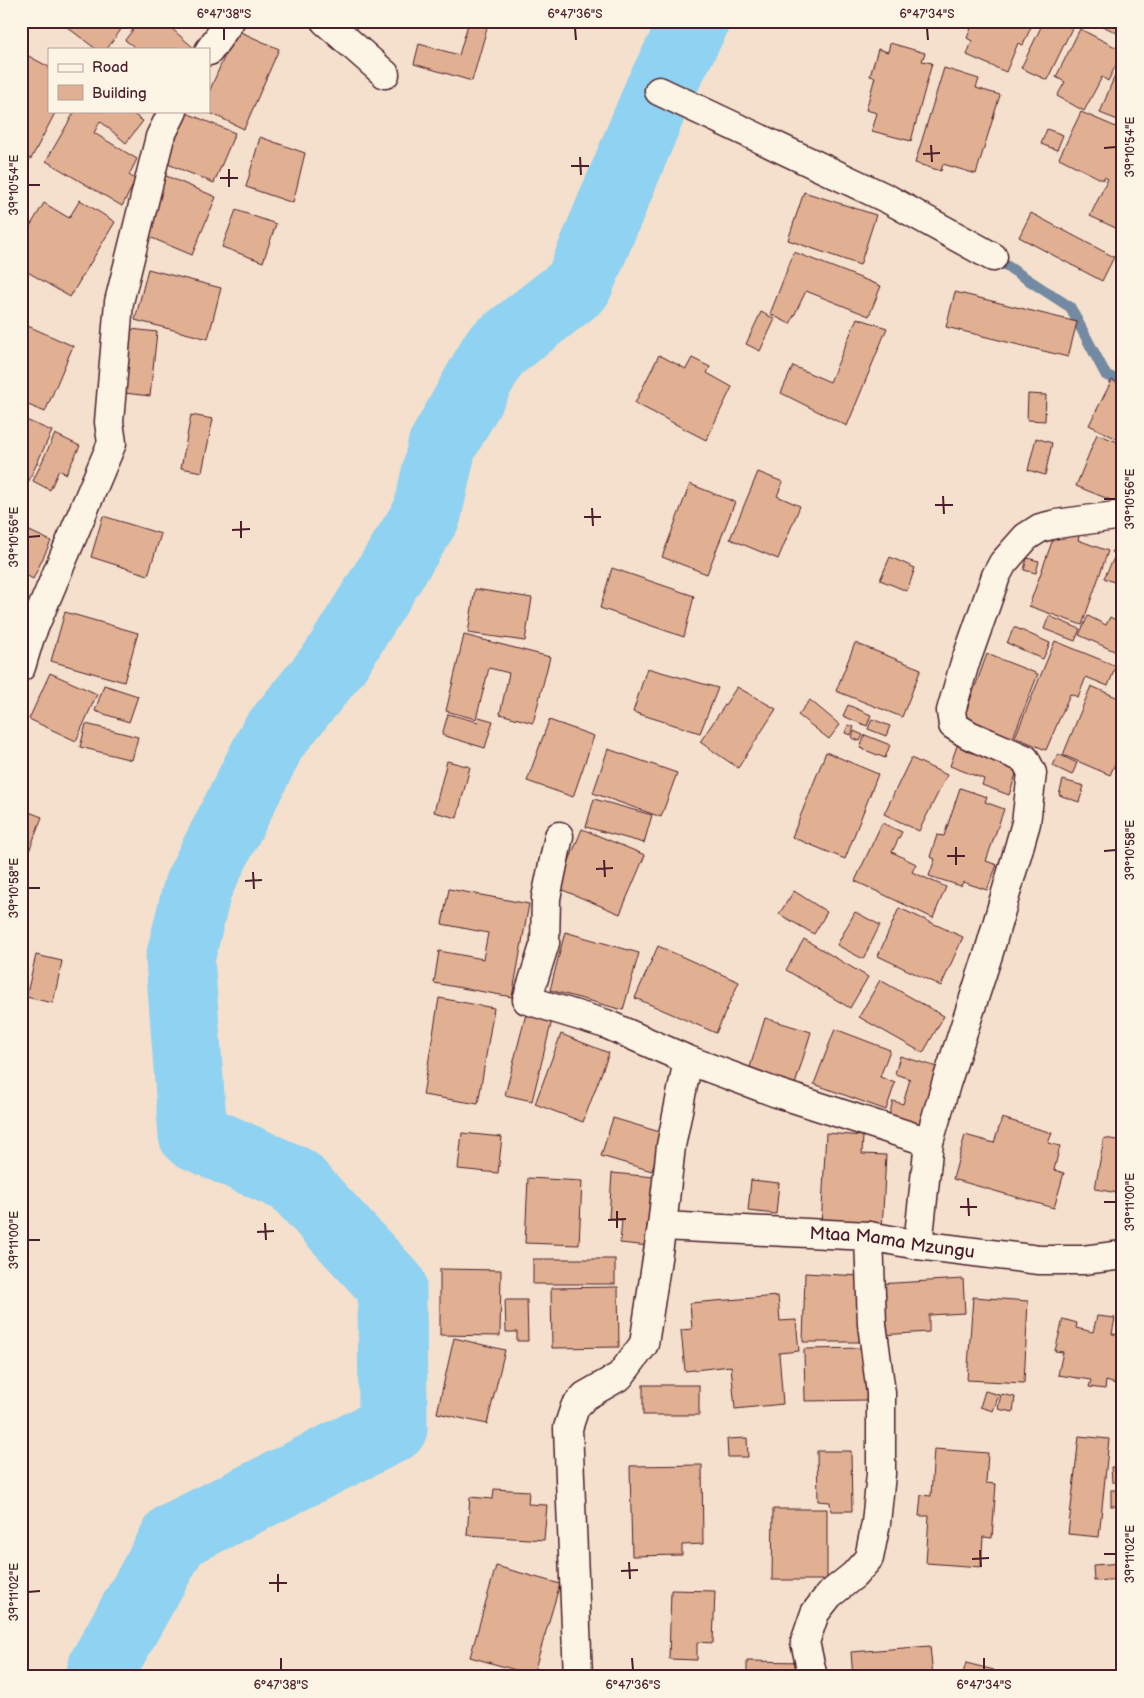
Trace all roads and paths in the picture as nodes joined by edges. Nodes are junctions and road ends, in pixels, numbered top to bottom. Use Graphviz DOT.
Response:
graph roads {
  1 [pos="230,21"];
  2 [pos="325,21"];
  3 [pos="210,51"];
  4 [pos="385,74"];
  5 [pos="659,91"];
  6 [pos="172,112"];
  7 [pos="993,257"];
  8 [pos="1123,514"];
  9 [pos="25,636"];
  10 [pos="21,667"];
  11 [pos="559,836"];
  12 [pos="688,1060"];
  13 [pos="928,1142"];
  14 [pos="662,1226"];
  15 [pos="869,1236"];
  16 [pos="918,1245"];
  17 [pos="1123,1255"];
  18 [pos="578,1677"];
  19 [pos="813,1677"];
  1 -- 3 [label="street"];
  2 -- 4 [label="street"];
  5 -- 7 [label="street"];
  6 -- 9 [label="street"];
  8 -- 13 [label="street"];
  9 -- 10 [label="street"];
  11 -- 12 [label="street"];
  12 -- 13 [label="street"];
  12 -- 14 [label="street"];
  13 -- 16 [label="street"];
  14 -- 15 [label="street, Mtaa Mama Mzungu"];
  14 -- 18 [label="street"];
  15 -- 16 [label="street, Mtaa Mama Mzungu"];
  15 -- 19 [label="street"];
  16 -- 17 [label="street, Mtaa Mama Mzungu"];
}
